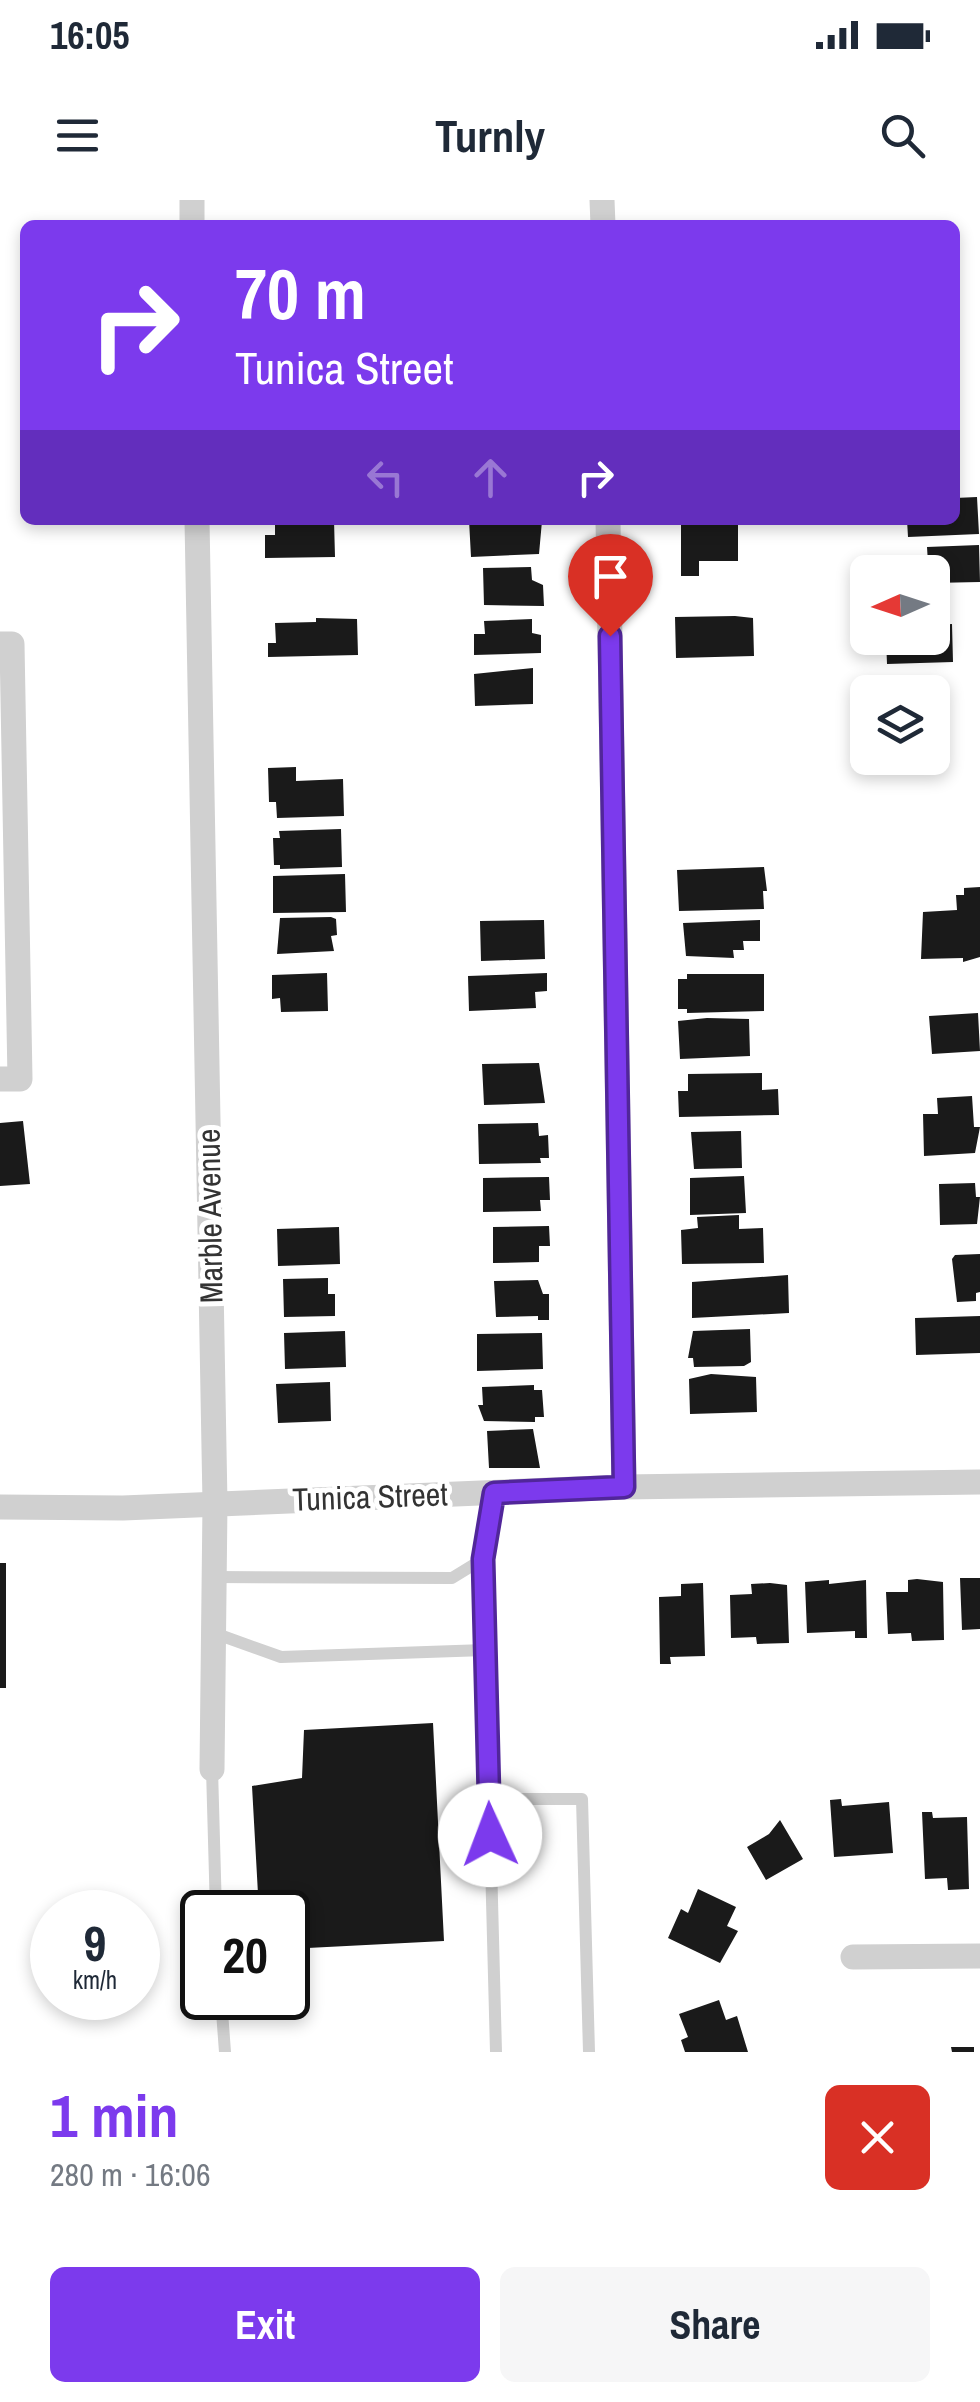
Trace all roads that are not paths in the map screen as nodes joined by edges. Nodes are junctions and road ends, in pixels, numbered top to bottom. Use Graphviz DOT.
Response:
graph roads {
  1 [pos="198,525"];
  2 [pos="608,525"];
  3 [pos="6,644"];
  4 [pos="10,1079"];
  5 [pos="980,1482"];
  6 [pos="624,1487"];
  7 [pos="494,1493"];
  8 [pos="215,1504"];
  9 [pos="0,1508"];
  10 [pos="483,1559"];
  11 [pos="213,1578"];
  12 [pos="214,1633"];
  13 [pos="485,1650"];
  14 [pos="212,1769"];
  15 [pos="490,1798"];
  16 [pos="215,1890"];
  17 [pos="980,1956"];
  18 [pos="853,1957"];
  19 [pos="222,2020"];
  20 [pos="224,2052"];
  21 [pos="496,2052"];
  22 [pos="589,2052"];
  1 -- 8 [label="street, Marble Avenue"];
  2 -- 6 [label="street"];
  3 -- 4 [label="street"];
  5 -- 6 [label="street, Tunica Street"];
  6 -- 7 [label="street, Tunica Street"];
  7 -- 8 [label="street, Tunica Street"];
  7 -- 10 [label="lane"];
  8 -- 9 [label="street, Tunica Street"];
  8 -- 11 [label="street, Marble Avenue"];
  10 -- 11 [label="lane"];
  10 -- 13 [label="lane"];
  11 -- 12 [label="street, Marble Avenue"];
  12 -- 13 [label="lane"];
  12 -- 14 [label="street, Marble Avenue"];
  13 -- 15 [label="lane"];
  14 -- 16 [label="lane, Marble Avenue"];
  15 -- 21 [label="lane"];
  15 -- 22 [label="lane"];
  17 -- 18 [label="street"];
  19 -- 20 [label="lane"];
}
